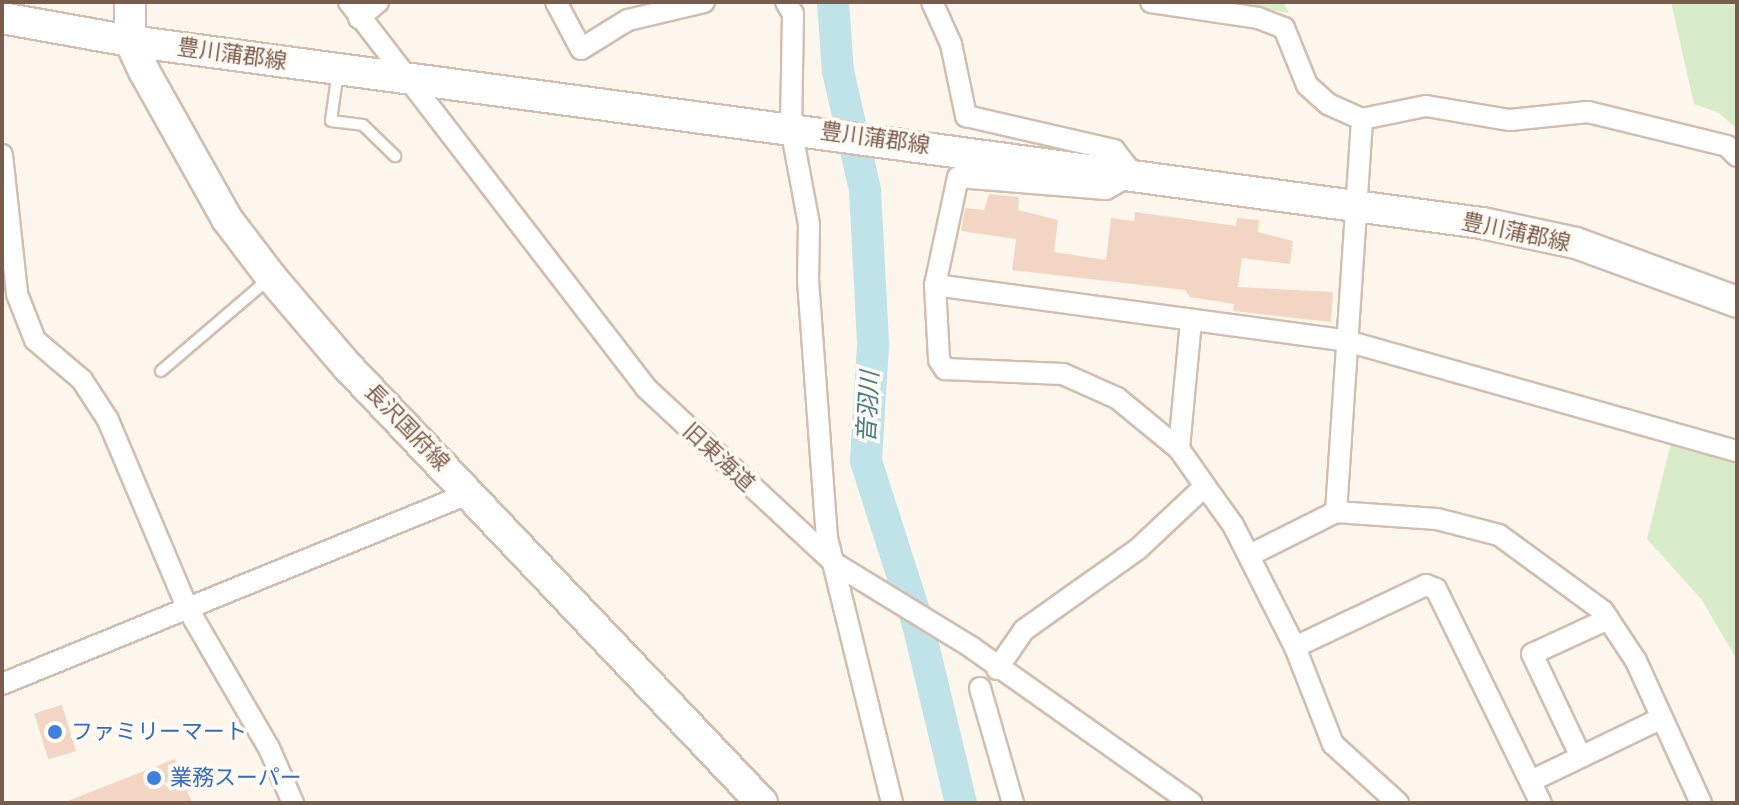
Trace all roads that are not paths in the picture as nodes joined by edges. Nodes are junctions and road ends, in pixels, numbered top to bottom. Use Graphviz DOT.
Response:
graph roads {
  1 [pos="130,2"];
  2 [pos="378,2"];
  3 [pos="556,2"];
  4 [pos="704,2"];
  5 [pos="786,2"];
  6 [pos="932,2"];
  7 [pos="1151,2"];
  8 [pos="1160,2"];
  9 [pos="354,10"];
  10 [pos="2,18"];
  11 [pos="130,41"];
  12 [pos="338,69"];
  13 [pos="404,78"];
  14 [pos="1362,119"];
  15 [pos="797,128"];
  16 [pos="2,155"];
  17 [pos="395,156"];
  18 [pos="1737,156"];
  19 [pos="1133,174"];
  20 [pos="1356,205"];
  21 [pos="271,277"];
  22 [pos="935,285"];
  23 [pos="1737,302"];
  24 [pos="1191,321"];
  25 [pos="1347,341"];
  26 [pos="161,371"];
  27 [pos="1179,449"];
  28 [pos="1737,451"];
  29 [pos="1205,486"];
  30 [pos="470,493"];
  31 [pos="1336,512"];
  32 [pos="1250,555"];
  33 [pos="840,568"];
  34 [pos="188,609"];
  35 [pos="1608,619"];
  36 [pos="1295,647"];
  37 [pos="997,669"];
  38 [pos="2,684"];
  39 [pos="980,688"];
  40 [pos="1662,718"];
  41 [pos="1581,757"];
  42 [pos="1531,781"];
  43 [pos="293,803"];
  44 [pos="762,803"];
  45 [pos="892,803"];
  46 [pos="1013,803"];
  47 [pos="1191,803"];
  48 [pos="1398,803"];
  49 [pos="1541,803"];
  50 [pos="1701,803"];
  1 -- 11 [label="main road, 長沢国府線"];
  2 -- 9 [label="street"];
  3 -- 4 [label="street"];
  5 -- 15 [label="street"];
  6 -- 19 [label="street"];
  7 -- 8 [label="street"];
  8 -- 14 [label="street"];
  9 -- 13 [label="street, 旧東海道"];
  10 -- 11 [label="main road, 豊川蒲郡線"];
  11 -- 12 [label="main road, 豊川蒲郡線"];
  11 -- 21 [label="main road, 長沢国府線"];
  12 -- 13 [label="main road, 豊川蒲郡線"];
  12 -- 17 [label="lane"];
  13 -- 15 [label="main road, 豊川蒲郡線"];
  13 -- 33 [label="street, 旧東海道"];
  14 -- 18 [label="street"];
  14 -- 20 [label="street"];
  15 -- 19 [label="main road, 豊川蒲郡線"];
  15 -- 33 [label="street"];
  16 -- 34 [label="street"];
  19 -- 20 [label="main road, 豊川蒲郡線"];
  19 -- 22 [label="street"];
  20 -- 23 [label="main road, 豊川蒲郡線"];
  20 -- 25 [label="street"];
  21 -- 26 [label="lane"];
  21 -- 30 [label="main road, 長沢国府線"];
  22 -- 24 [label="street"];
  22 -- 27 [label="street"];
  24 -- 25 [label="street"];
  24 -- 27 [label="street"];
  25 -- 28 [label="street"];
  25 -- 31 [label="street"];
  27 -- 29 [label="street"];
  29 -- 32 [label="street"];
  29 -- 37 [label="street"];
  30 -- 34 [label="street"];
  30 -- 44 [label="main road, 長沢国府線"];
  31 -- 32 [label="street"];
  31 -- 35 [label="street"];
  32 -- 36 [label="street"];
  33 -- 37 [label="street, 旧東海道"];
  33 -- 45 [label="street"];
  34 -- 38 [label="street"];
  34 -- 43 [label="street"];
  35 -- 40 [label="street"];
  35 -- 41 [label="street"];
  36 -- 42 [label="street"];
  36 -- 48 [label="street"];
  37 -- 47 [label="street, 旧東海道"];
  39 -- 46 [label="street"];
  40 -- 41 [label="street"];
  40 -- 50 [label="street"];
  41 -- 42 [label="street"];
  42 -- 49 [label="street"];
}
